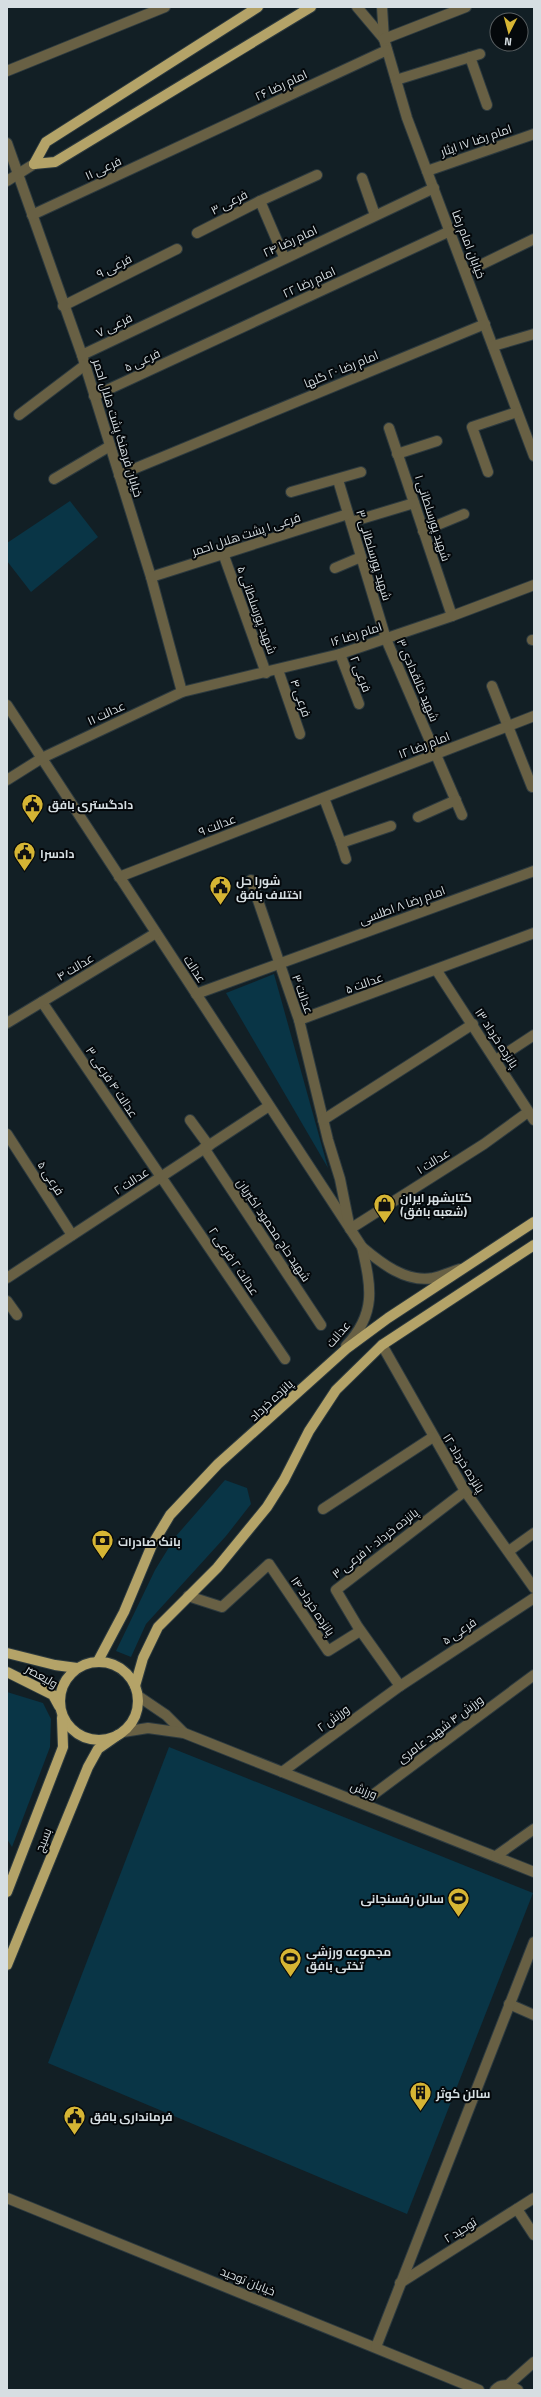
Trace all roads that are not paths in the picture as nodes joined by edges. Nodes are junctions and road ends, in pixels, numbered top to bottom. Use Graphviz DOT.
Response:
graph roads {
  1 [pos="258,7"];
  2 [pos="357,7"];
  3 [pos="382,7"];
  4 [pos="466,7"];
  5 [pos="160,9"];
  6 [pos="304,9"];
  7 [pos="384,39"];
  8 [pos="387,50"];
  9 [pos="7,71"];
  10 [pos="396,80"];
  11 [pos="487,105"];
  12 [pos="534,134"];
  13 [pos="7,143"];
  14 [pos="185,143"];
  15 [pos="34,164"];
  16 [pos="427,171"];
  17 [pos="17,175"];
  18 [pos="317,175"];
  19 [pos="362,178"];
  20 [pos="7,181"];
  21 [pos="434,188"];
  22 [pos="260,201"];
  23 [pos="375,215"];
  24 [pos="32,216"];
  25 [pos="450,231"];
  26 [pos="197,233"];
  27 [pos="534,239"];
  28 [pos="177,249"];
  29 [pos="284,257"];
  30 [pos="466,272"];
  31 [pos="63,306"];
  32 [pos="158,318"];
  33 [pos="485,324"];
  34 [pos="534,334"];
  35 [pos="493,346"];
  36 [pos="82,355"];
  37 [pos="179,357"];
  38 [pos="85,365"];
  39 [pos="94,396"];
  40 [pos="517,412"];
  41 [pos="19,415"];
  42 [pos="389,428"];
  43 [pos="437,442"];
  44 [pos="110,446"];
  45 [pos="397,454"];
  46 [pos="534,456"];
  47 [pos="361,472"];
  48 [pos="488,472"];
  49 [pos="119,475"];
  50 [pos="54,479"];
  51 [pos="338,480"];
  52 [pos="291,492"];
  53 [pos="414,503"];
  54 [pos="464,514"];
  55 [pos="349,518"];
  56 [pos="423,531"];
  57 [pos="224,556"];
  58 [pos="361,557"];
  59 [pos="335,568"];
  60 [pos="151,578"];
  61 [pos="534,585"];
  62 [pos="452,616"];
  63 [pos="386,638"];
  64 [pos="340,654"];
  65 [pos="278,670"];
  66 [pos="266,673"];
  67 [pos="492,686"];
  68 [pos="182,692"];
  69 [pos="359,704"];
  70 [pos="7,705"];
  71 [pos="534,716"];
  72 [pos="507,727"];
  73 [pos="300,734"];
  74 [pos="436,754"];
  75 [pos="42,758"];
  76 [pos="7,780"];
  77 [pos="532,787"];
  78 [pos="324,798"];
  79 [pos="456,800"];
  80 [pos="462,815"];
  81 [pos="418,817"];
  82 [pos="391,826"];
  83 [pos="341,843"];
  84 [pos="346,859"];
  85 [pos="534,871"];
  86 [pos="119,877"];
  87 [pos="251,880"];
  88 [pos="156,933"];
  89 [pos="534,933"];
  90 [pos="278,963"];
  91 [pos="436,970"];
  92 [pos="196,994"];
  93 [pos="42,1002"];
  94 [pos="299,1020"];
  95 [pos="7,1023"];
  96 [pos="473,1024"];
  97 [pos="534,1035"];
  98 [pos="496,1060"];
  99 [pos="269,1106"];
  100 [pos="531,1116"];
  101 [pos="190,1120"];
  102 [pos="323,1120"];
  103 [pos="7,1134"];
  104 [pos="206,1147"];
  105 [pos="161,1177"];
  106 [pos="534,1222"];
  107 [pos="350,1229"];
  108 [pos="72,1235"];
  109 [pos="534,1245"];
  110 [pos="362,1247"];
  111 [pos="464,1268"];
  112 [pos="7,1278"];
  113 [pos="7,1301"];
  114 [pos="17,1315"];
  115 [pos="321,1325"];
  116 [pos="382,1345"];
  117 [pos="285,1359"];
  118 [pos="329,1364"];
  119 [pos="433,1437"];
  120 [pos="465,1491"];
  121 [pos="323,1509"];
  122 [pos="534,1533"];
  123 [pos="509,1551"];
  124 [pos="534,1588"];
  125 [pos="188,1596"];
  126 [pos="534,1598"];
  127 [pos="360,1631"];
  128 [pos="7,1653"];
  129 [pos="98,1661"];
  130 [pos="77,1668"];
  131 [pos="7,1672"];
  132 [pos="534,1675"];
  133 [pos="136,1686"];
  134 [pos="400,1686"];
  135 [pos="138,1696"];
  136 [pos="61,1711"];
  137 [pos="184,1733"];
  138 [pos="121,1734"];
  139 [pos="282,1772"];
  140 [pos="362,1803"];
  141 [pos="534,1829"];
  142 [pos="496,1856"];
  143 [pos="534,1872"];
  144 [pos="7,1876"];
  145 [pos="8,1890"];
  146 [pos="534,1942"];
  147 [pos="534,1951"];
  148 [pos="525,1961"];
  149 [pos="7,1966"];
  150 [pos="509,2004"];
  151 [pos="534,2015"];
  152 [pos="7,2198"];
  153 [pos="534,2198"];
  154 [pos="517,2209"];
  155 [pos="534,2235"];
  156 [pos="400,2283"];
  157 [pos="376,2347"];
  158 [pos="534,2362"];
  159 [pos="508,2384"];
  160 [pos="480,2390"];
  161 [pos="494,2390"];
  162 [pos="518,2390"];
  1 -- 15 [label="main road"];
  2 -- 7 [label="street"];
  3 -- 7 [label="street"];
  4 -- 7 [label="street"];
  5 -- 9 [label="street"];
  6 -- 15 [label="main road"];
  7 -- 8 [label="street, خیابان امام رضا"];
  8 -- 10 [label="street, خیابان امام رضا"];
  8 -- 14 [label="street, امام رضا ۲۶"];
  10 -- 11 [label="street"];
  10 -- 16 [label="street, خیابان امام رضا"];
  12 -- 16 [label="street, امام رضا ۱۷ ایثار"];
  13 -- 17 [label="street, خیابان فرهنگ پشت هلال احمر"];
  14 -- 24 [label="street, فرعی ۱۱"];
  15 -- 17 [label="street"];
  16 -- 21 [label="street, خیابان امام رضا"];
  17 -- 20 [label="street"];
  17 -- 24 [label="street, خیابان فرهنگ پشت هلال احمر"];
  18 -- 22 [label="street"];
  19 -- 23 [label="street"];
  21 -- 23 [label="street, امام رضا ۲۴"];
  21 -- 25 [label="street, خیابان امام رضا"];
  22 -- 26 [label="street, فرعی ۳"];
  22 -- 29 [label="street, فرعی ۳"];
  23 -- 29 [label="street, امام رضا ۲۴"];
  24 -- 31 [label="street, خیابان فرهنگ پشت هلال احمر"];
  25 -- 30 [label="street, خیابان امام رضا"];
  25 -- 37 [label="street, امام رضا ۲۲"];
  27 -- 30 [label="street"];
  28 -- 31 [label="street, فرعی ۹"];
  29 -- 32 [label="street, امام رضا ۲۴"];
  30 -- 33 [label="street, خیابان امام رضا"];
  31 -- 36 [label="street, خیابان فرهنگ پشت هلال احمر"];
  32 -- 36 [label="street, فرعی ۷"];
  33 -- 35 [label="street, خیابان امام رضا"];
  33 -- 49 [label="street, امام رضا ۲۰ گلها"];
  34 -- 35 [label="street"];
  35 -- 40 [label="street, خیابان امام رضا"];
  36 -- 38 [label="street, خیابان فرهنگ پشت هلال احمر"];
  37 -- 39 [label="street, فرعی ۵"];
  38 -- 39 [label="street, خیابان فرهنگ پشت هلال احمر"];
  38 -- 41 [label="street"];
  39 -- 44 [label="street, خیابان فرهنگ پشت هلال احمر"];
  40 -- 46 [label="street, خیابان امام رضا"];
  40 -- 48 [label="street"];
  42 -- 45 [label="street, شهید پورسلطانی ۱"];
  43 -- 45 [label="street"];
  44 -- 49 [label="street, خیابان فرهنگ پشت هلال احمر"];
  44 -- 50 [label="street"];
  45 -- 53 [label="street, شهید پورسلطانی ۱"];
  47 -- 51 [label="street"];
  49 -- 60 [label="street, خیابان فرهنگ پشت هلال احمر"];
  51 -- 52 [label="street"];
  51 -- 55 [label="street, شهید پورسلطانی ۳"];
  53 -- 55 [label="street, فرعی ۱ پشت هلال احمر"];
  53 -- 56 [label="street, شهید پورسلطانی ۱"];
  54 -- 56 [label="street"];
  55 -- 57 [label="street, فرعی ۱ پشت هلال احمر"];
  55 -- 58 [label="street, شهید پورسلطانی ۳"];
  56 -- 62 [label="street, شهید پورسلطانی ۱"];
  57 -- 60 [label="street, فرعی ۱ پشت هلال احمر"];
  57 -- 66 [label="street, شهید پورسلطانی ۵"];
  58 -- 59 [label="street"];
  58 -- 63 [label="street, شهید پورسلطانی ۳"];
  60 -- 68 [label="street, خیابان فرهنگ پشت هلال احمر"];
  61 -- 62 [label="street, امام رضا ۱۶"];
  62 -- 63 [label="street, امام رضا ۱۶"];
  63 -- 64 [label="street, امام رضا ۱۶"];
  63 -- 74 [label="street, شهید خالقدادی ۳"];
  64 -- 65 [label="street, امام رضا ۱۶"];
  64 -- 69 [label="street, فرعی ۲"];
  65 -- 66 [label="street, امام رضا ۱۶"];
  65 -- 73 [label="street, فرعی ۴"];
  66 -- 68 [label="street, امام رضا ۱۶"];
  67 -- 72 [label="street"];
  68 -- 75 [label="street, عدالت ۱۱"];
  70 -- 75 [label="street, عدالت"];
  71 -- 72 [label="street, امام رضا ۱۲"];
  72 -- 74 [label="street, امام رضا ۱۲"];
  72 -- 77 [label="street"];
  74 -- 78 [label="street, امام رضا ۱۲"];
  74 -- 79 [label="street, شهید خالقدادی ۳"];
  75 -- 76 [label="street, عدالت ۱۱"];
  75 -- 86 [label="street, عدالت"];
  78 -- 83 [label="street"];
  78 -- 86 [label="street, عدالت ۹"];
  79 -- 80 [label="street, شهید خالقدادی ۳"];
  79 -- 81 [label="street"];
  82 -- 83 [label="street"];
  83 -- 84 [label="street"];
  85 -- 90 [label="street, امام رضا ۸ اطلسی"];
  86 -- 88 [label="street, عدالت"];
  87 -- 90 [label="street, عدالت ۳"];
  88 -- 92 [label="street, عدالت"];
  88 -- 93 [label="street, عدالت ۴"];
  89 -- 91 [label="street, عدالت ۵"];
  90 -- 92 [label="street, امام رضا ۸ اطلسی"];
  90 -- 94 [label="street, عدالت ۳"];
  91 -- 94 [label="street, عدالت ۵"];
  91 -- 96 [label="street, پانزده خرداد ۱۳"];
  92 -- 99 [label="street, عدالت"];
  93 -- 95 [label="street, عدالت ۴"];
  93 -- 105 [label="street, عدالت ۴ فرعی ۳"];
  94 -- 102 [label="street, عدالت ۳"];
  96 -- 98 [label="street, پانزده خرداد ۱۳"];
  96 -- 102 [label="street"];
  97 -- 98 [label="street"];
  98 -- 100 [label="street, پانزده خرداد ۱۳"];
  99 -- 104 [label="street, عدالت ۲"];
  99 -- 107 [label="street, عدالت"];
  100 -- 107 [label="street, عدالت ۱"];
  101 -- 104 [label="street, شهید حاج محمود اکبریان"];
  102 -- 107 [label="street, عدالت ۳"];
  103 -- 108 [label="street, فرعی ۵"];
  104 -- 105 [label="street, عدالت ۲"];
  104 -- 115 [label="street, شهید حاج محمود اکبریان"];
  105 -- 108 [label="street, عدالت ۲"];
  105 -- 117 [label="street, عدالت ۲ فرعی ۲"];
  106 -- 111 [label="main road, پانزده خرداد"];
  107 -- 110 [label="street, عدالت"];
  108 -- 112 [label="street, عدالت ۲"];
  109 -- 116 [label="main road"];
  110 -- 111 [label="street, عدالت"];
  110 -- 118 [label="street, عدالت"];
  111 -- 118 [label="main road, پانزده خرداد"];
  113 -- 114 [label="street"];
  116 -- 119 [label="street, پانزده خرداد ۱۲"];
  116 -- 125 [label="main road"];
  118 -- 129 [label="main road, پانزده خرداد"];
  119 -- 120 [label="street, پانزده خرداد ۱۲"];
  119 -- 121 [label="street"];
  120 -- 123 [label="street, پانزده خرداد ۱۲"];
  120 -- 127 [label="street, پانزده خرداد ۱۰ فرعی ۳"];
  122 -- 123 [label="street"];
  123 -- 124 [label="street, پانزده خرداد ۱۲"];
  125 -- 127 [label="street, پانزده خرداد ۱۴"];
  125 -- 133 [label="main road"];
  126 -- 134 [label="street, فرعی ۵"];
  127 -- 134 [label="street, پانزده خرداد ۱۰ فرعی ۳"];
  128 -- 130 [label="main road"];
  129 -- 130 [label="main road"];
  129 -- 133 [label="main road"];
  130 -- 136 [label="main road"];
  131 -- 136 [label="main road, ولیعصر"];
  132 -- 140 [label="street, ورزش ۴ شهید عامری"];
  133 -- 135 [label="main road"];
  134 -- 139 [label="street, ورزش ۲"];
  135 -- 137 [label="street, ورزش"];
  135 -- 138 [label="main road"];
  136 -- 138 [label="main road"];
  136 -- 145 [label="main road, بسیج"];
  137 -- 138 [label="street, ورزش"];
  137 -- 139 [label="street, ورزش"];
  138 -- 149 [label="main road, بسیج"];
  139 -- 140 [label="street, ورزش"];
  140 -- 142 [label="street, ورزش"];
  141 -- 142 [label="street"];
  142 -- 143 [label="street, ورزش"];
  144 -- 145 [label="main road"];
  146 -- 148 [label="street"];
  147 -- 148 [label="street"];
  148 -- 150 [label="street"];
  150 -- 151 [label="street"];
  150 -- 156 [label="street"];
  152 -- 157 [label="street, خیابان توحید"];
  153 -- 154 [label="street, توحید ۲"];
  154 -- 155 [label="street"];
  154 -- 156 [label="street, توحید ۲"];
  156 -- 157 [label="street"];
  157 -- 160 [label="street, خیابان توحید"];
  158 -- 159 [label="street"];
  159 -- 161 [label="street"];
  159 -- 162 [label="street"];
}
